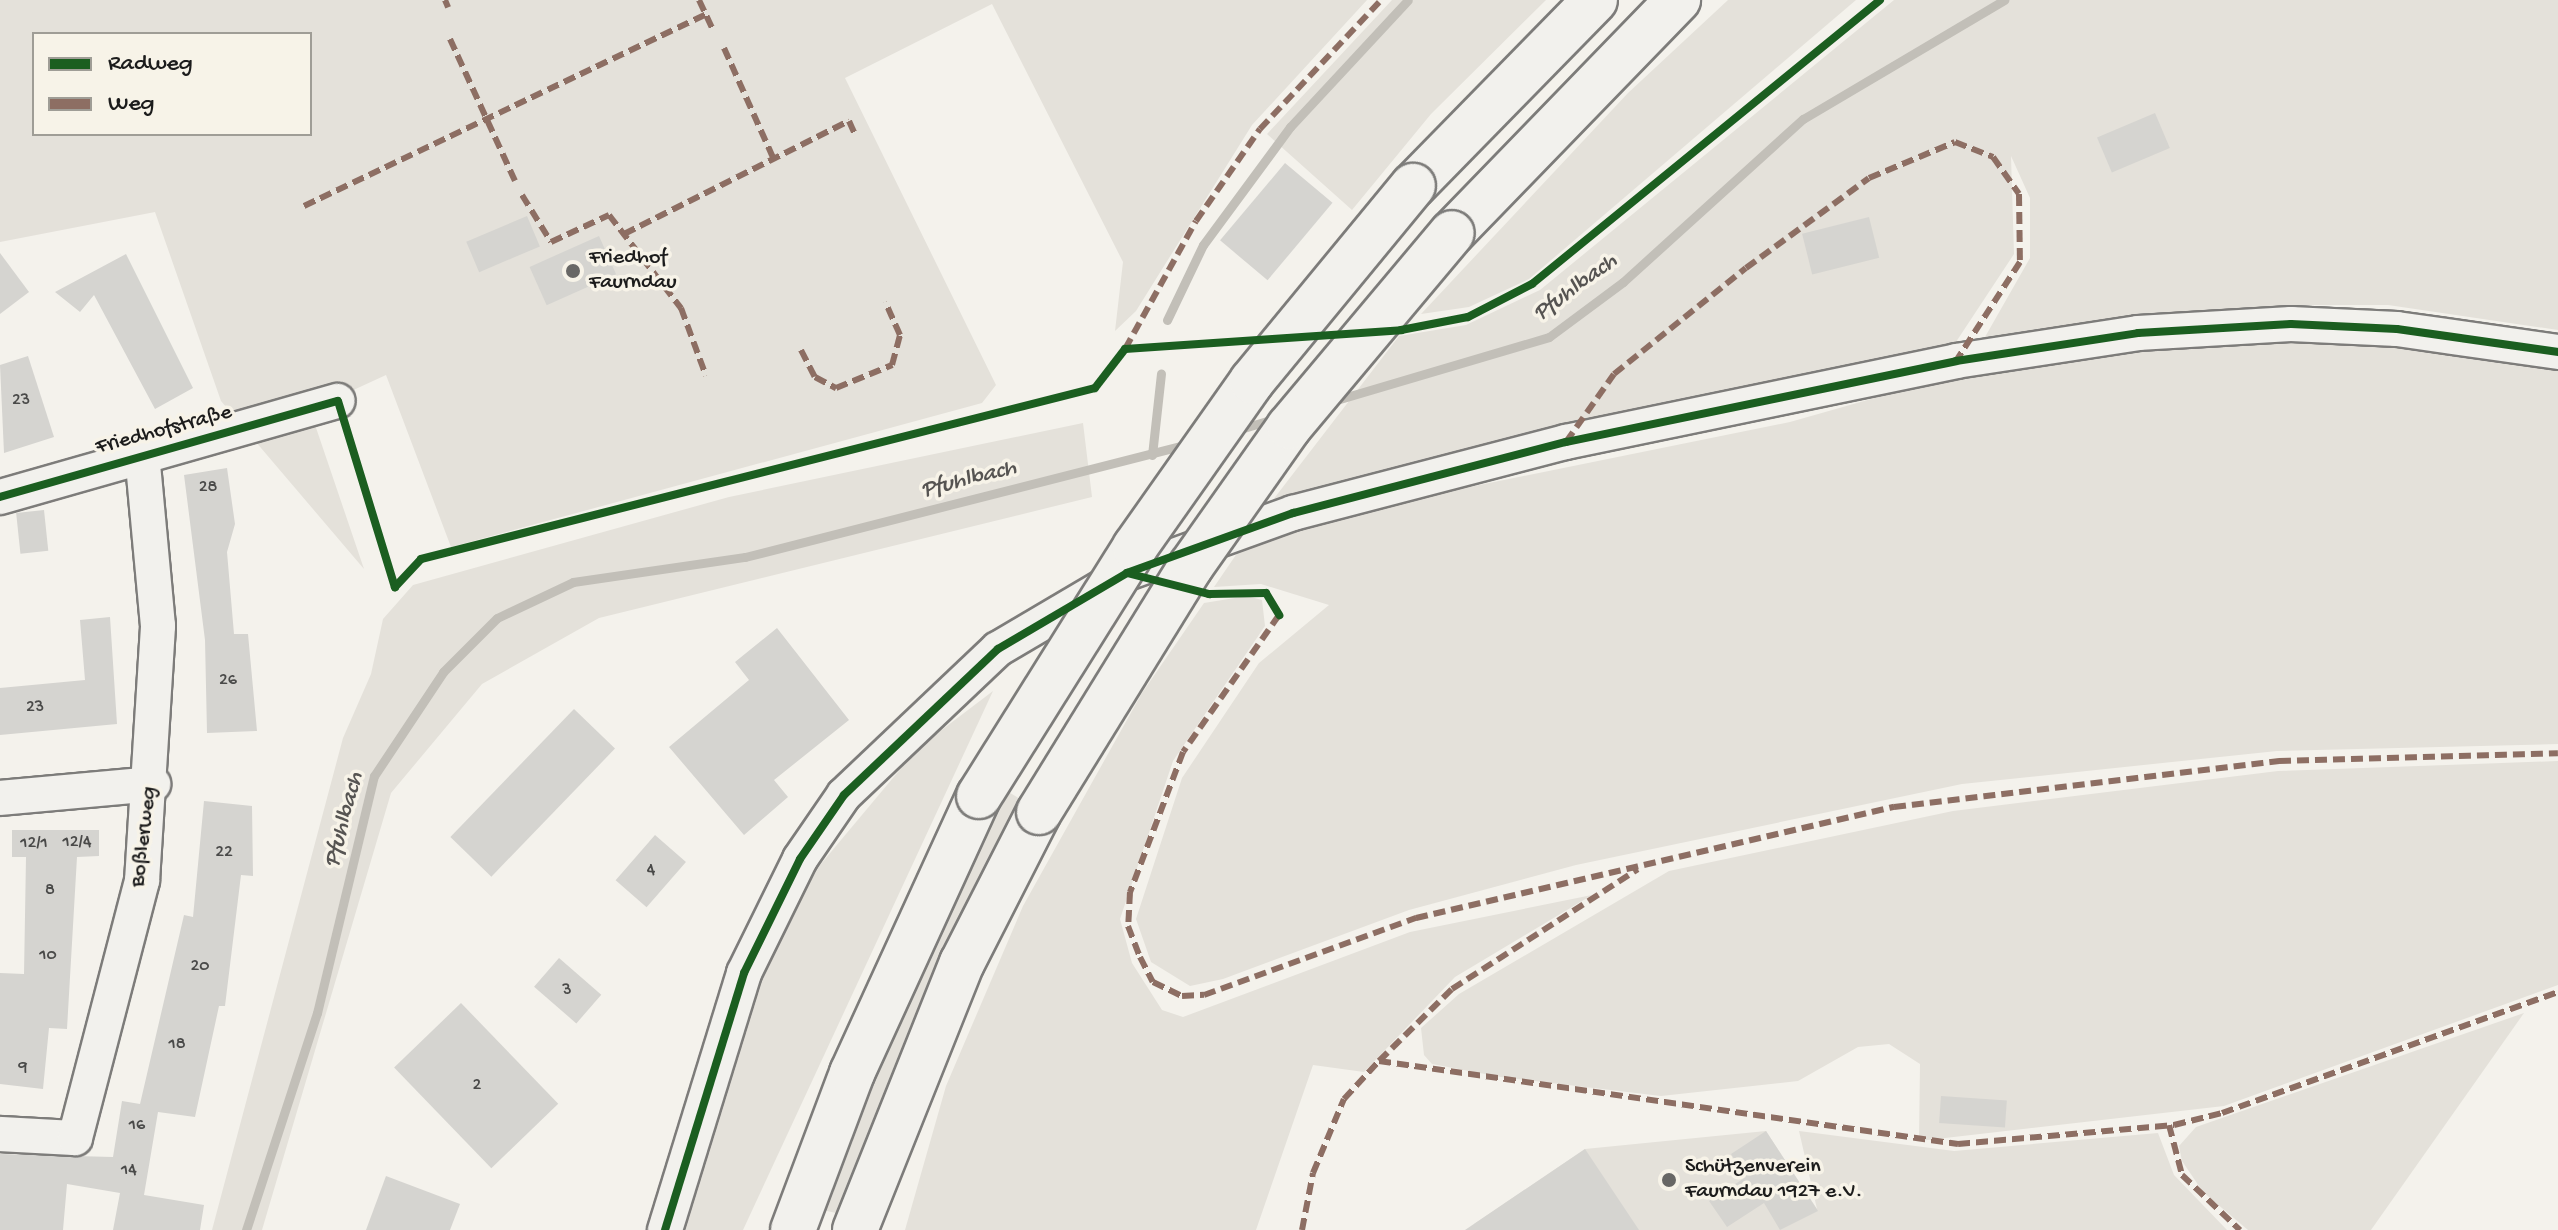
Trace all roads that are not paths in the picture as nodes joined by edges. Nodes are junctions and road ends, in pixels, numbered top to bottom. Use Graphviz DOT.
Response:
graph roads {
  1 [pos="1595,0"];
  2 [pos="1678,0"];
  3 [pos="2558,352"];
  4 [pos="338,401"];
  5 [pos="142,455"];
  6 [pos="0,497"];
  7 [pos="153,784"];
  8 [pos="0,798"];
  9 [pos="0,1134"];
  10 [pos="665,1230"];
  11 [pos="793,1230"];
  12 [pos="855,1230"];
  1 -- 11 [label="highway, bridge"];
  2 -- 12 [label="highway, bridge"];
  3 -- 10 [label="street"];
  4 -- 5 [label="street, Friedhofstraße"];
  5 -- 6 [label="street, Friedhofstraße"];
  5 -- 7 [label="street, Boßlerweg"];
  7 -- 8 [label="street"];
  7 -- 9 [label="street, Boßlerweg"];
}
